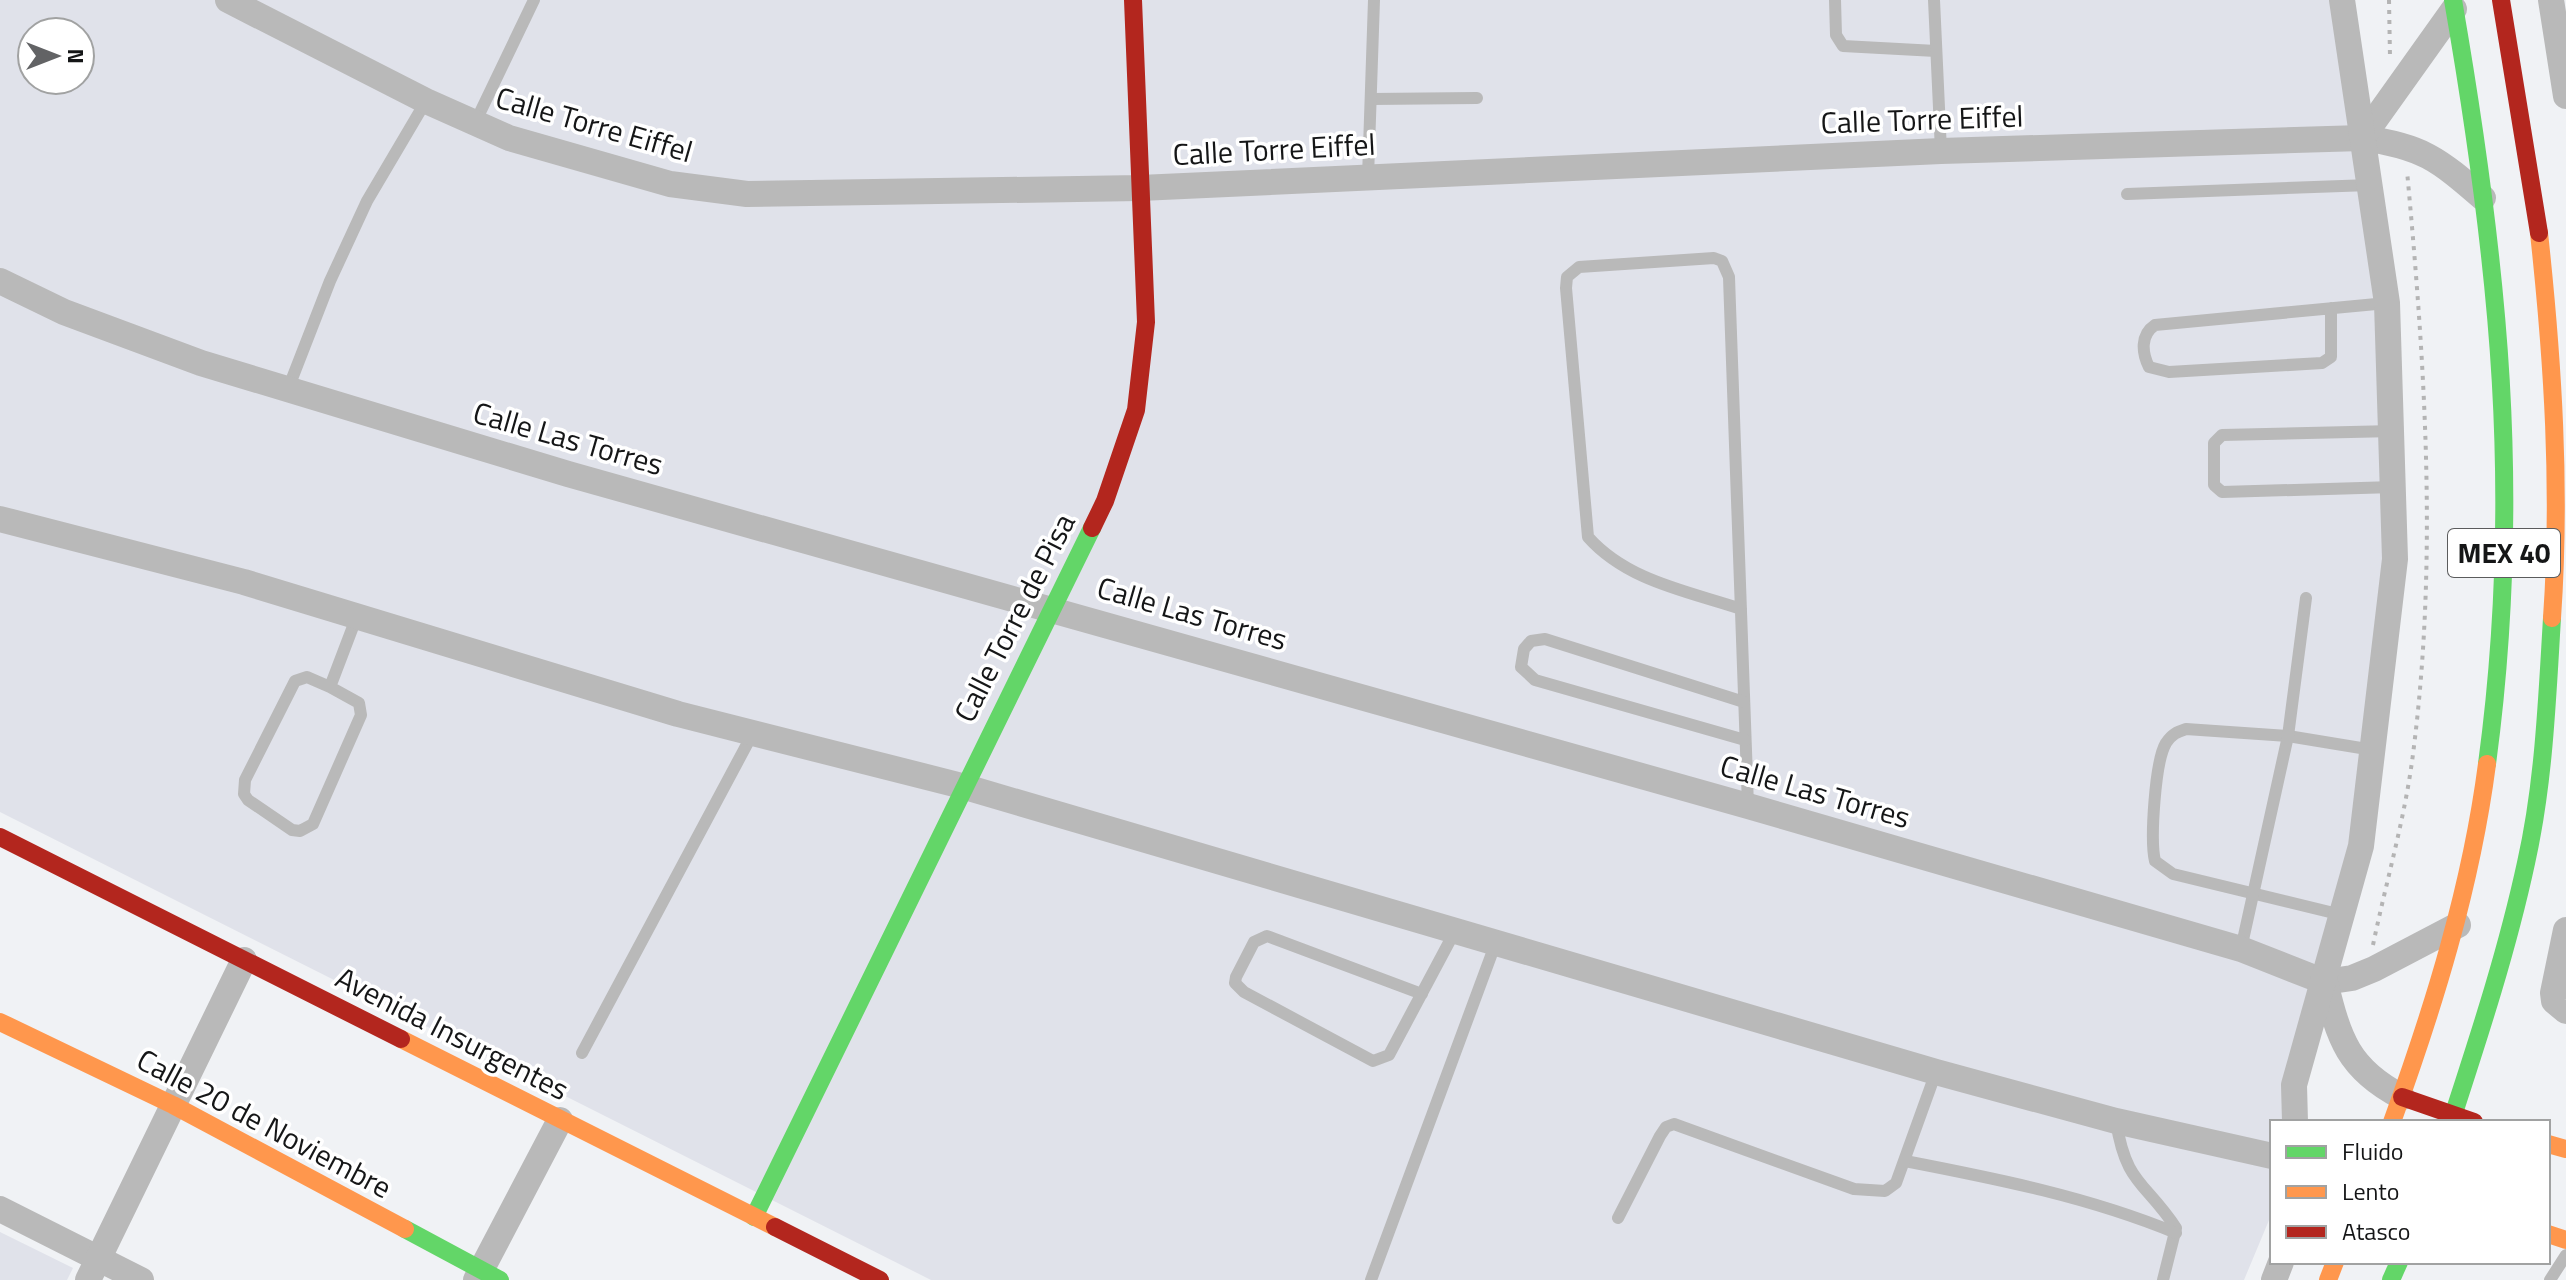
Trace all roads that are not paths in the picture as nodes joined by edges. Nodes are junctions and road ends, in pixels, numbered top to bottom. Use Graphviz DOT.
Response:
graph roads {
  1 [pos="228,0"];
  2 [pos="534,0"];
  3 [pos="1133,0"];
  4 [pos="1374,0"];
  5 [pos="1835,0"];
  6 [pos="1934,0"];
  7 [pos="2342,0"];
  8 [pos="2501,0"];
  9 [pos="2551,0"];
  10 [pos="2455,3"];
  11 [pos="1936,51"];
  12 [pos="2566,96"];
  13 [pos="1477,98"];
  14 [pos="1371,99"];
  15 [pos="426,101"];
  16 [pos="474,125"];
  17 [pos="2362,138"];
  18 [pos="1941,151"];
  19 [pos="1368,177"];
  20 [pos="2370,185"];
  21 [pos="1140,188"];
  22 [pos="2127,194"];
  23 [pos="2483,198"];
  24 [pos="0,281"];
  25 [pos="2387,303"];
  26 [pos="2331,308"];
  27 [pos="288,389"];
  28 [pos="2394,431"];
  29 [pos="2394,487"];
  30 [pos="0,519"];
  31 [pos="2306,598"];
  32 [pos="1053,608"];
  33 [pos="1741,609"];
  34 [pos="357,616"];
  35 [pos="330,687"];
  36 [pos="1744,702"];
  37 [pos="753,733"];
  38 [pos="2288,736"];
  39 [pos="1745,740"];
  40 [pos="2373,750"];
  41 [pos="962,786"];
  42 [pos="1748,806"];
  43 [pos="0,837"];
  44 [pos="2253,895"];
  45 [pos="2342,915"];
  46 [pos="2458,925"];
  47 [pos="2566,930"];
  48 [pos="1454,933"];
  49 [pos="1495,945"];
  50 [pos="2241,949"];
  51 [pos="244,960"];
  52 [pos="2325,982"];
  53 [pos="1422,994"];
  54 [pos="2560,1006"];
  55 [pos="0,1022"];
  56 [pos="582,1053"];
  57 [pos="1936,1072"];
  58 [pos="2402,1097"];
  59 [pos="173,1105"];
  60 [pos="2452,1119"];
  61 [pos="560,1120"];
  62 [pos="2295,1120"];
  63 [pos="2393,1120"];
  64 [pos="2116,1121"];
  65 [pos="2270,1156"];
  66 [pos="1905,1161"];
  67 [pos="0,1209"];
  68 [pos="754,1217"];
  69 [pos="1618,1218"];
  70 [pos="2176,1233"];
  71 [pos="2566,1255"];
  72 [pos="93,1270"];
  73 [pos="486,1277"];
  74 [pos="141,1280"];
  75 [pos="879,1280"];
  76 [pos="1371,1280"];
  77 [pos="2163,1280"];
  78 [pos="2550,1280"];
  1 -- 15 [label="street, Calle Torre Eiffel"];
  2 -- 16 [label="lane"];
  3 -- 21 [label="main road, Calle Torre de Pisa"];
  4 -- 14 [label="lane"];
  5 -- 11 [label="lane"];
  6 -- 11 [label="lane"];
  7 -- 17 [label="street"];
  8 -- 60 [label="main road, MEX 40"];
  9 -- 12 [label="street"];
  10 -- 17 [label="street"];
  10 -- 23 [label="main road, MEX 40"];
  11 -- 18 [label="lane"];
  13 -- 14 [label="lane"];
  14 -- 19 [label="lane"];
  15 -- 16 [label="street, Calle Torre Eiffel"];
  15 -- 27 [label="lane"];
  16 -- 21 [label="street, Calle Torre Eiffel"];
  17 -- 18 [label="street, Calle Torre Eiffel"];
  17 -- 20 [label="street"];
  17 -- 23 [label="street, Calle Torre Eiffel"];
  18 -- 19 [label="street, Calle Torre Eiffel"];
  19 -- 21 [label="street, Calle Torre Eiffel"];
  20 -- 22 [label="lane"];
  20 -- 25 [label="street"];
  21 -- 32 [label="main road, Calle Torre de Pisa"];
  23 -- 46 [label="main road, MEX 40"];
  24 -- 27 [label="street, Calle Las Torres"];
  25 -- 26 [label="lane"];
  25 -- 28 [label="street"];
  26 -- 26 [label="lane"];
  27 -- 32 [label="street, Calle Las Torres"];
  28 -- 29 [label="street"];
  28 -- 29 [label="lane"];
  29 -- 40 [label="street"];
  30 -- 34 [label="street"];
  31 -- 38 [label="lane"];
  32 -- 41 [label="main road, Calle Torre de Pisa"];
  32 -- 42 [label="street, Calle Las Torres"];
  33 -- 33 [label="lane"];
  33 -- 36 [label="lane"];
  34 -- 35 [label="lane"];
  34 -- 37 [label="street"];
  35 -- 35 [label="lane"];
  36 -- 39 [label="lane"];
  36 -- 39 [label="lane"];
  37 -- 41 [label="street"];
  37 -- 56 [label="lane"];
  38 -- 40 [label="lane"];
  38 -- 44 [label="lane"];
  38 -- 44 [label="lane"];
  39 -- 42 [label="lane"];
  40 -- 45 [label="street"];
  41 -- 48 [label="street"];
  41 -- 68 [label="main road, Calle Torre de Pisa"];
  42 -- 50 [label="street, Calle Las Torres"];
  43 -- 51 [label="main road, Avenida Insurgentes"];
  44 -- 45 [label="lane"];
  44 -- 50 [label="lane"];
  45 -- 52 [label="street"];
  46 -- 52 [label="street"];
  46 -- 58 [label="main road, MEX 40"];
  47 -- 54 [label="street"];
  48 -- 49 [label="street"];
  48 -- 53 [label="lane"];
  49 -- 57 [label="street"];
  49 -- 76 [label="lane"];
  50 -- 52 [label="street, Calle Las Torres"];
  51 -- 59 [label="street"];
  51 -- 61 [label="main road, Avenida Insurgentes"];
  52 -- 58 [label="street"];
  52 -- 62 [label="street"];
  53 -- 53 [label="lane"];
  55 -- 59 [label="main road, Calle 20 de Noviembre"];
  57 -- 64 [label="street"];
  57 -- 66 [label="lane"];
  58 -- 60 [label="main road"];
  58 -- 63 [label="main road, MEX 40"];
  59 -- 72 [label="street"];
  59 -- 73 [label="main road, Calle 20 de Noviembre"];
  61 -- 68 [label="main road, Avenida Insurgentes"];
  61 -- 73 [label="street"];
  64 -- 65 [label="street"];
  64 -- 70 [label="lane"];
  66 -- 69 [label="lane"];
  66 -- 70 [label="lane"];
  67 -- 72 [label="street"];
  68 -- 75 [label="main road, Avenida Insurgentes"];
  70 -- 77 [label="lane"];
  71 -- 78 [label="lane"];
  72 -- 74 [label="street"];
}
